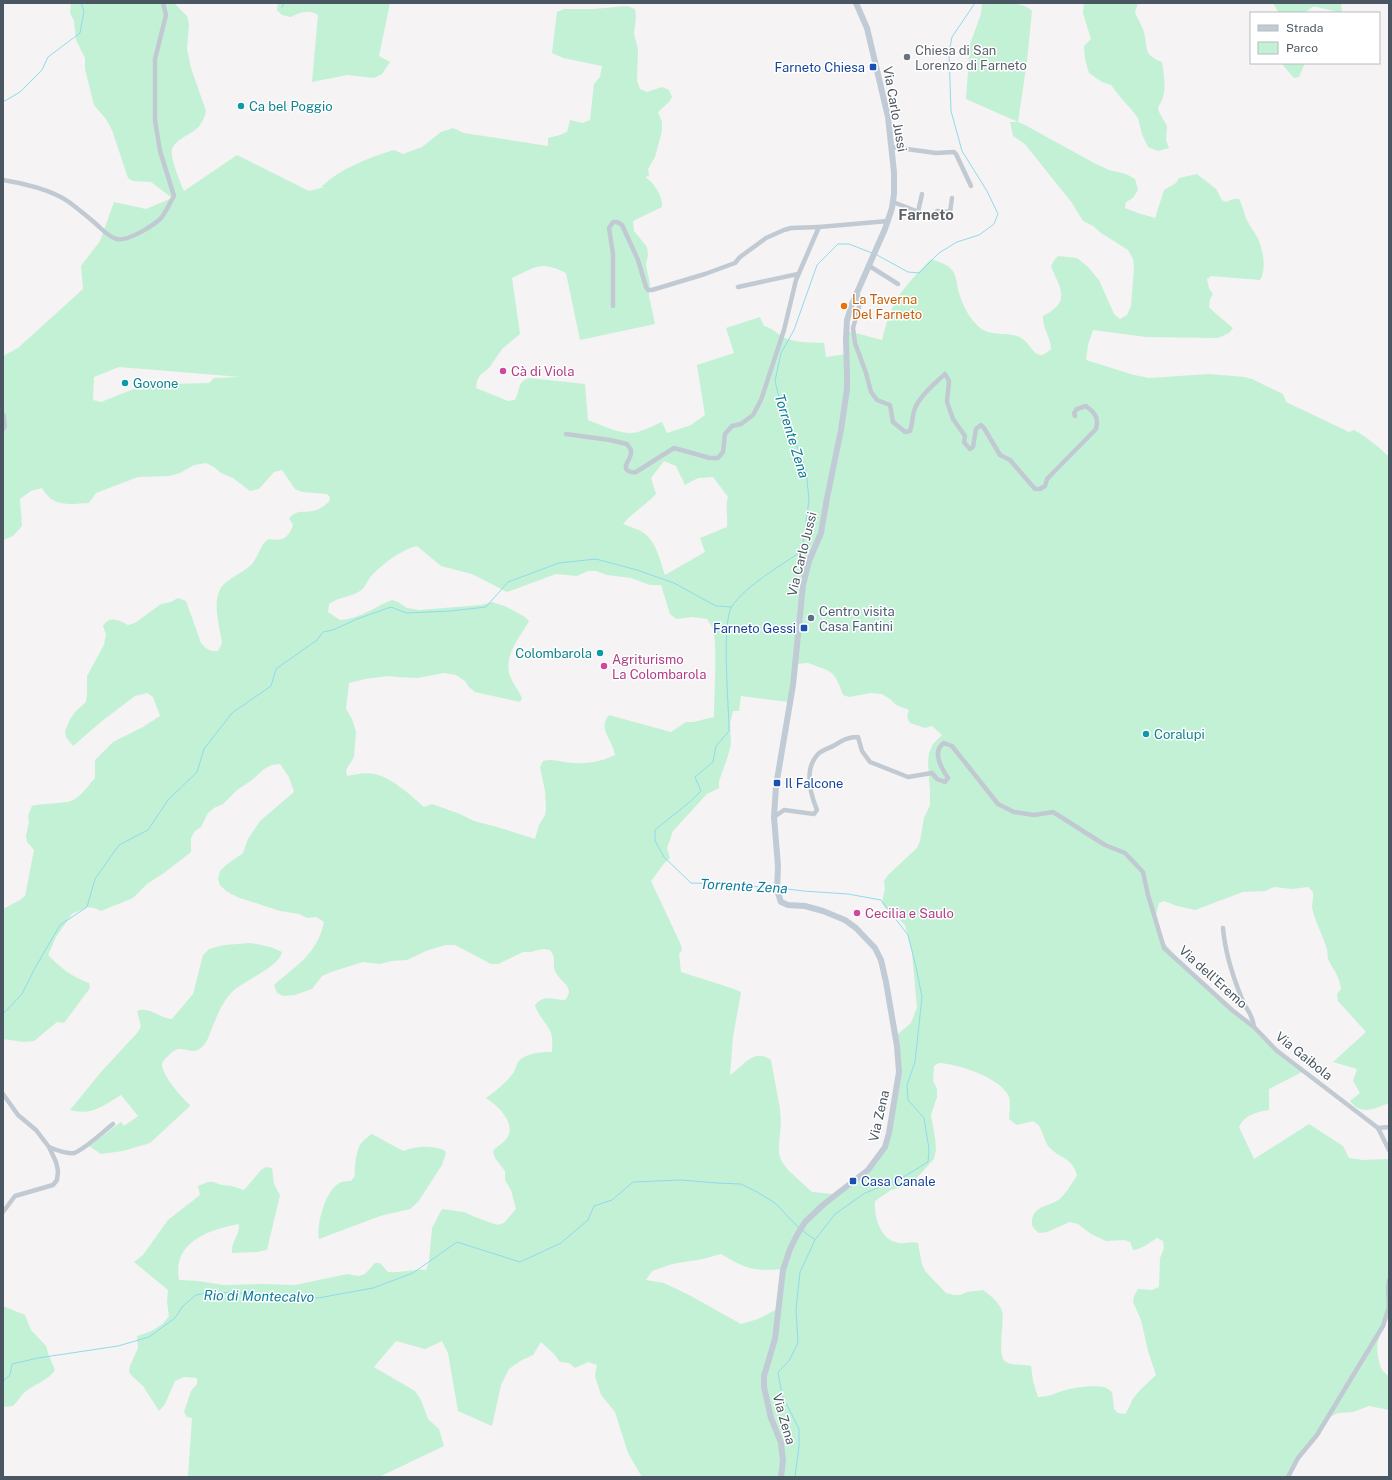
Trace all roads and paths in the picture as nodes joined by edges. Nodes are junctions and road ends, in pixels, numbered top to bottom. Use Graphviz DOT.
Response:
graph roads {
  1 [pos="163,3"];
  2 [pos="856,3"];
  3 [pos="892,147"];
  4 [pos="3,180"];
  5 [pos="971,186"];
  6 [pos="922,194"];
  7 [pos="952,198"];
  8 [pos="893,202"];
  9 [pos="918,212"];
  10 [pos="888,221"];
  11 [pos="819,226"];
  12 [pos="871,264"];
  13 [pos="798,274"];
  14 [pos="898,284"];
  15 [pos="738,287"];
  16 [pos="857,293"];
  17 [pos="612,306"];
  18 [pos="3,416"];
  19 [pos="1075,416"];
  20 [pos="3,428"];
  21 [pos="566,434"];
  22 [pos="774,817"];
  23 [pos="778,877"];
  24 [pos="1223,928"];
  25 [pos="1254,1027"];
  26 [pos="3,1094"];
  27 [pos="113,1124"];
  28 [pos="1389,1127"];
  29 [pos="1378,1128"];
  30 [pos="49,1147"];
  31 [pos="1389,1150"];
  32 [pos="3,1212"];
  33 [pos="1389,1280"];
  34 [pos="781,1477"];
  35 [pos="1288,1477"];
  1 -- 4 [label="street"];
  2 -- 3 [label="street, Via Carlo Jussi"];
  3 -- 5 [label="street"];
  3 -- 8 [label="street, Via Carlo Jussi"];
  6 -- 9 [label="street"];
  7 -- 9 [label="street"];
  8 -- 9 [label="street"];
  8 -- 10 [label="street, Via Carlo Jussi"];
  10 -- 11 [label="street"];
  10 -- 12 [label="street, Via Carlo Jussi"];
  11 -- 13 [label="street"];
  11 -- 17 [label="street"];
  12 -- 14 [label="street"];
  12 -- 16 [label="street, Via Carlo Jussi"];
  13 -- 15 [label="street"];
  13 -- 21 [label="street"];
  16 -- 19 [label="street"];
  16 -- 22 [label="street, Via Carlo Jussi"];
  18 -- 20 [label="street"];
  22 -- 23 [label="street, Via Carlo Jussi"];
  22 -- 25 [label="street, Via dell'Eremo"];
  23 -- 34 [label="street, Via Zena"];
  24 -- 25 [label="street, Via Gaibola"];
  25 -- 29 [label="street, Via Gaibola"];
  26 -- 30 [label="street"];
  27 -- 30 [label="street"];
  28 -- 29 [label="street"];
  29 -- 31 [label="street"];
  30 -- 32 [label="street"];
  33 -- 35 [label="street"];
}
